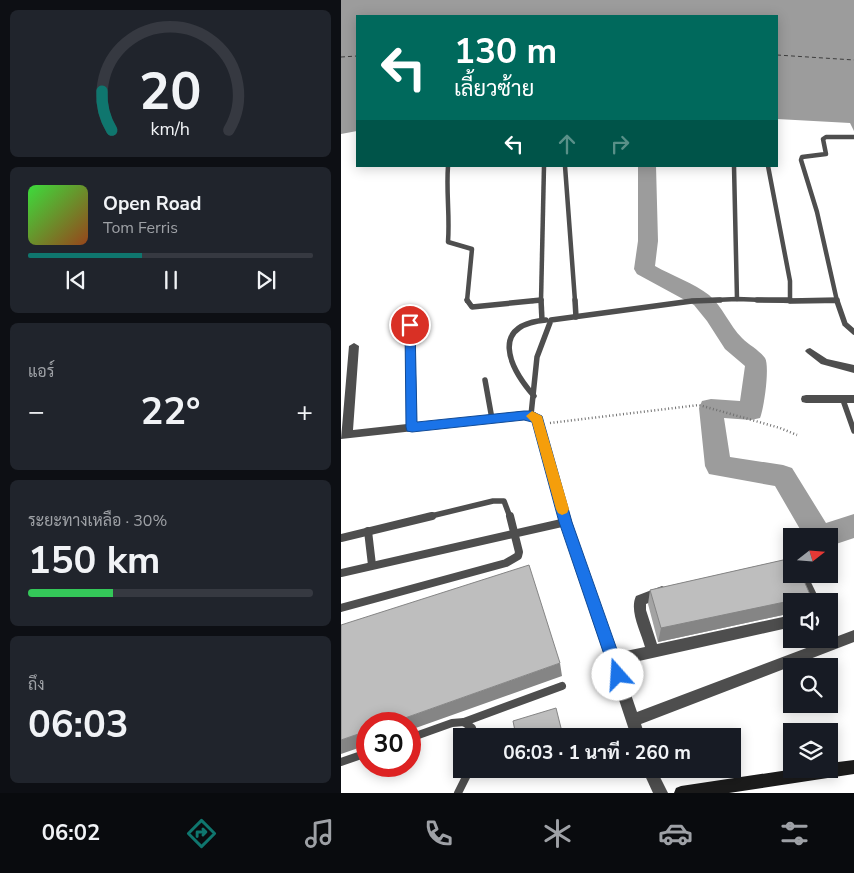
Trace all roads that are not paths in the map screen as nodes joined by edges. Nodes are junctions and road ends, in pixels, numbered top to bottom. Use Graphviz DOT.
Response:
graph roads {
  1 [pos="854,137"];
  2 [pos="448,167"];
  3 [pos="544,167"];
  4 [pos="565,167"];
  5 [pos="734,167"];
  6 [pos="768,167"];
  7 [pos="737,299"];
  8 [pos="541,300"];
  9 [pos="790,301"];
  10 [pos="837,301"];
  11 [pos="576,317"];
  12 [pos="542,320"];
  13 [pos="551,320"];
  14 [pos="410,325"];
  15 [pos="854,332"];
  16 [pos="354,346"];
  17 [pos="810,351"];
  18 [pos="854,369"];
  19 [pos="485,380"];
  20 [pos="533,396"];
  21 [pos="854,399"];
  22 [pos="805,400"];
  23 [pos="843,400"];
  24 [pos="492,419"];
  25 [pos="535,420"];
  26 [pos="412,427"];
  27 [pos="854,431"];
  28 [pos="344,434"];
  29 [pos="566,522"];
  30 [pos="368,531"];
  31 [pos="515,533"];
  32 [pos="341,538"];
  33 [pos="372,565"];
  34 [pos="341,573"];
  35 [pos="670,590"];
  36 [pos="341,608"];
  37 [pos="783,622"];
  38 [pos="854,636"];
  39 [pos="653,651"];
  40 [pos="613,660"];
  41 [pos="562,686"];
  42 [pos="633,720"];
  43 [pos="464,722"];
  44 [pos="472,728"];
  45 [pos="636,728"];
  46 [pos="421,734"];
  47 [pos="356,757"];
  48 [pos="341,762"];
  49 [pos="854,767"];
  50 [pos="466,778"];
  51 [pos="654,778"];
  52 [pos="458,793"];
  53 [pos="661,793"];
  54 [pos="681,793"];
  1 -- 10 [label="lane"];
  2 -- 8 [label="lane"];
  3 -- 8 [label="lane"];
  4 -- 11 [label="lane"];
  5 -- 7 [label="lane"];
  6 -- 9 [label="lane"];
  7 -- 9 [label="lane"];
  7 -- 11 [label="lane"];
  8 -- 12 [label="lane"];
  9 -- 10 [label="lane"];
  10 -- 15 [label="lane"];
  11 -- 13 [label="lane"];
  12 -- 13 [label="lane"];
  12 -- 20 [label="lane"];
  13 -- 20 [label="lane"];
  14 -- 26 [label="street"];
  16 -- 28 [label="street"];
  17 -- 18 [label="street"];
  19 -- 24 [label="lane"];
  20 -- 25 [label="lane"];
  21 -- 23 [label="street"];
  22 -- 23 [label="street"];
  23 -- 27 [label="lane"];
  24 -- 25 [label="street"];
  24 -- 26 [label="street"];
  25 -- 29 [label="street"];
  26 -- 28 [label="street"];
  29 -- 31 [label="lane"];
  29 -- 40 [label="street"];
  30 -- 31 [label="lane"];
  30 -- 32 [label="lane"];
  30 -- 33 [label="lane"];
  31 -- 33 [label="lane"];
  31 -- 36 [label="lane"];
  33 -- 34 [label="lane"];
  35 -- 39 [label="street"];
  37 -- 39 [label="street"];
  38 -- 42 [label="street"];
  39 -- 40 [label="street"];
  40 -- 42 [label="street"];
  41 -- 43 [label="lane"];
  42 -- 45 [label="street"];
  43 -- 44 [label="lane"];
  43 -- 46 [label="lane"];
  47 -- 48 [label="lane"];
  49 -- 54 [label="main road"];
  50 -- 52 [label="lane"];
  51 -- 53 [label="street"];
}
